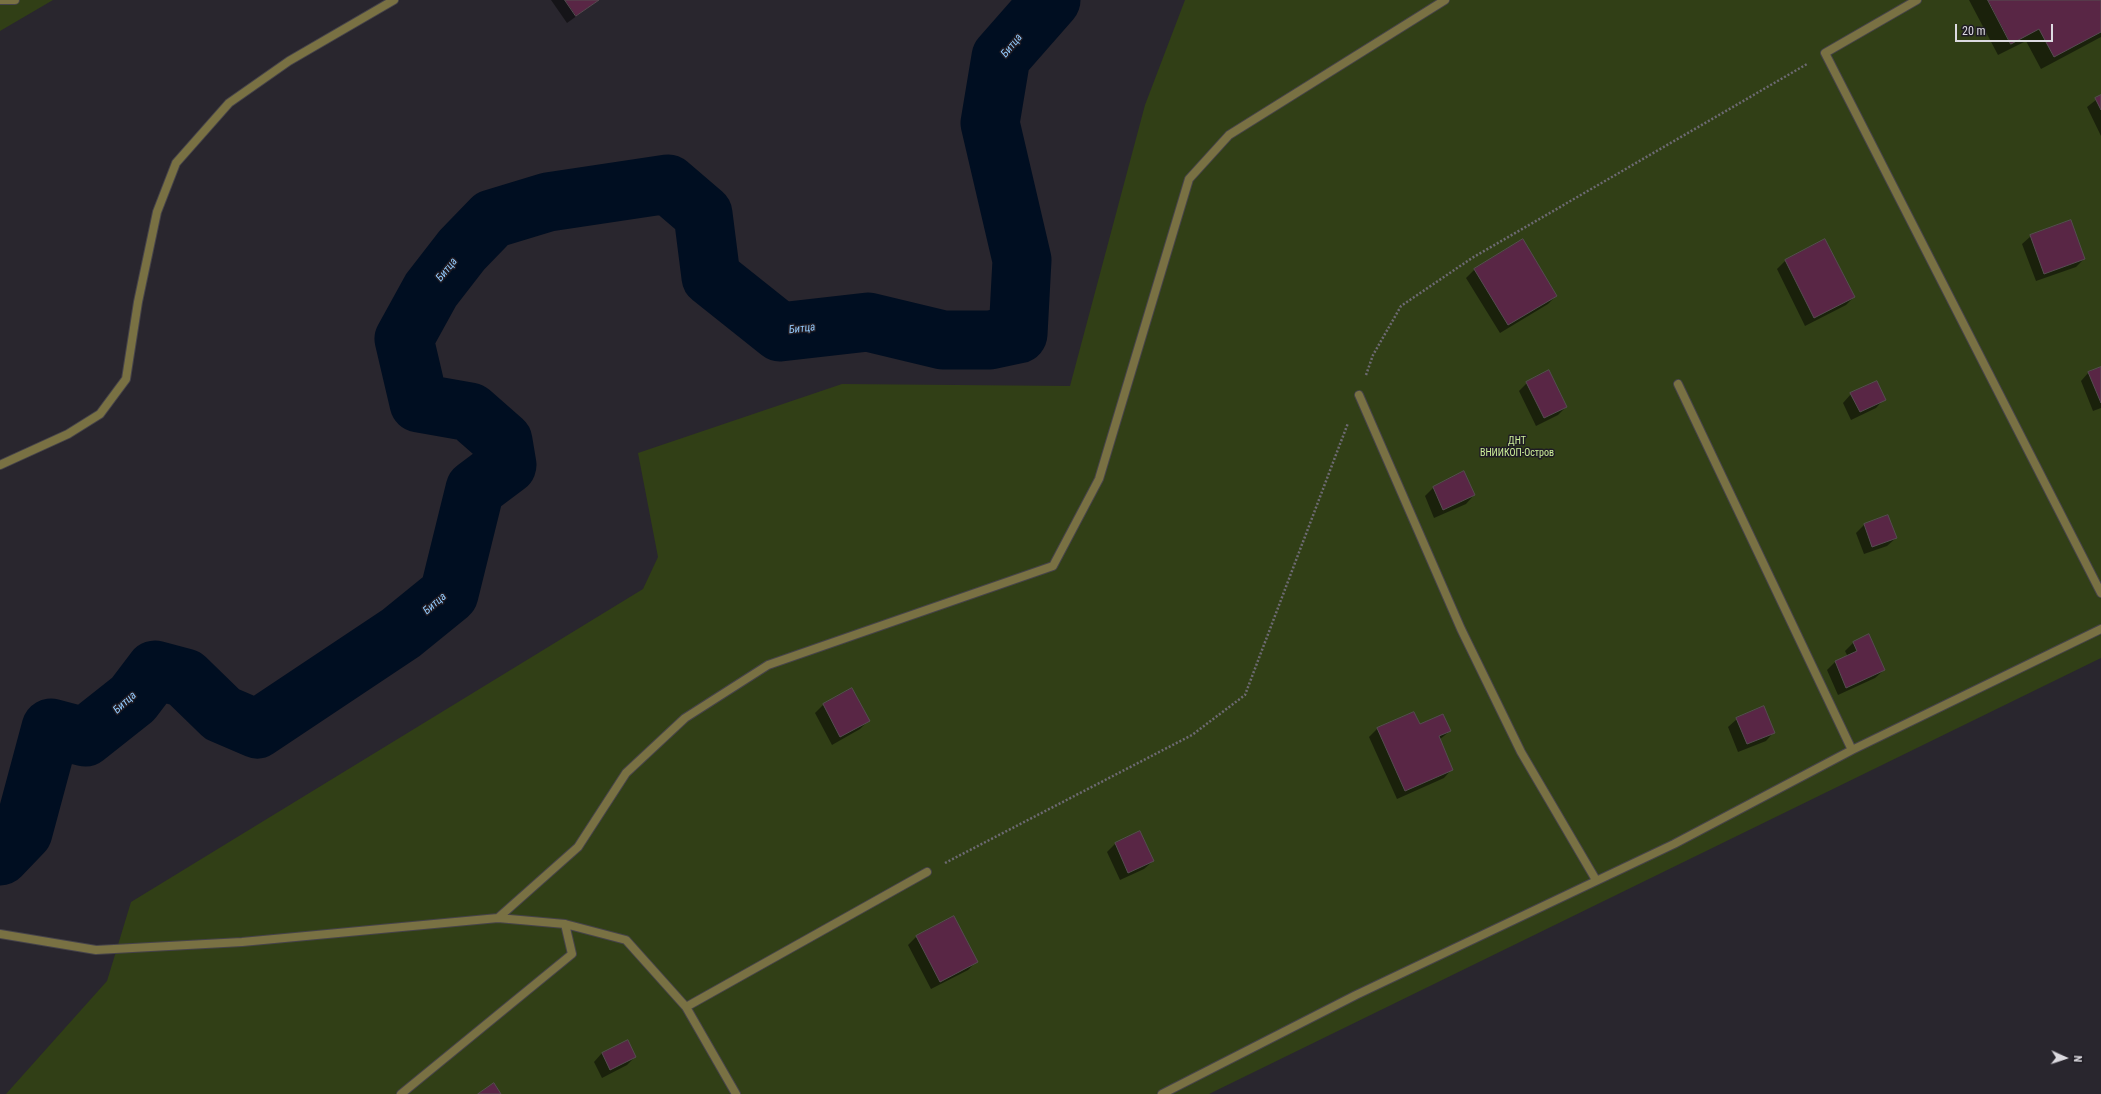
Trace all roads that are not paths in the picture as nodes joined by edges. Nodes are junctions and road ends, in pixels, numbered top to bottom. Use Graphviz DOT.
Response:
graph roads {
  1 [pos="0,0"];
  2 [pos="15,0"];
  3 [pos="394,0"];
  4 [pos="1445,0"];
  5 [pos="1917,0"];
  6 [pos="1678,384"];
  7 [pos="1359,395"];
  8 [pos="0,464"];
  9 [pos="2101,593"];
  10 [pos="2101,629"];
  11 [pos="1852,750"];
  12 [pos="927,872"];
  13 [pos="1596,880"];
  14 [pos="498,918"];
  15 [pos="565,924"];
  16 [pos="0,934"];
  17 [pos="686,1007"];
  18 [pos="401,1094"];
  19 [pos="736,1094"];
  20 [pos="1162,1094"];
  1 -- 2 [label="lane"];
  3 -- 8 [label="lane"];
  4 -- 14 [label="lane"];
  5 -- 9 [label="lane"];
  6 -- 11 [label="lane"];
  7 -- 13 [label="lane"];
  10 -- 11 [label="lane"];
  11 -- 13 [label="lane"];
  12 -- 17 [label="lane"];
  13 -- 20 [label="lane"];
  14 -- 15 [label="lane"];
  14 -- 16 [label="lane"];
  15 -- 17 [label="lane"];
  15 -- 18 [label="lane"];
  17 -- 19 [label="lane"];
}
